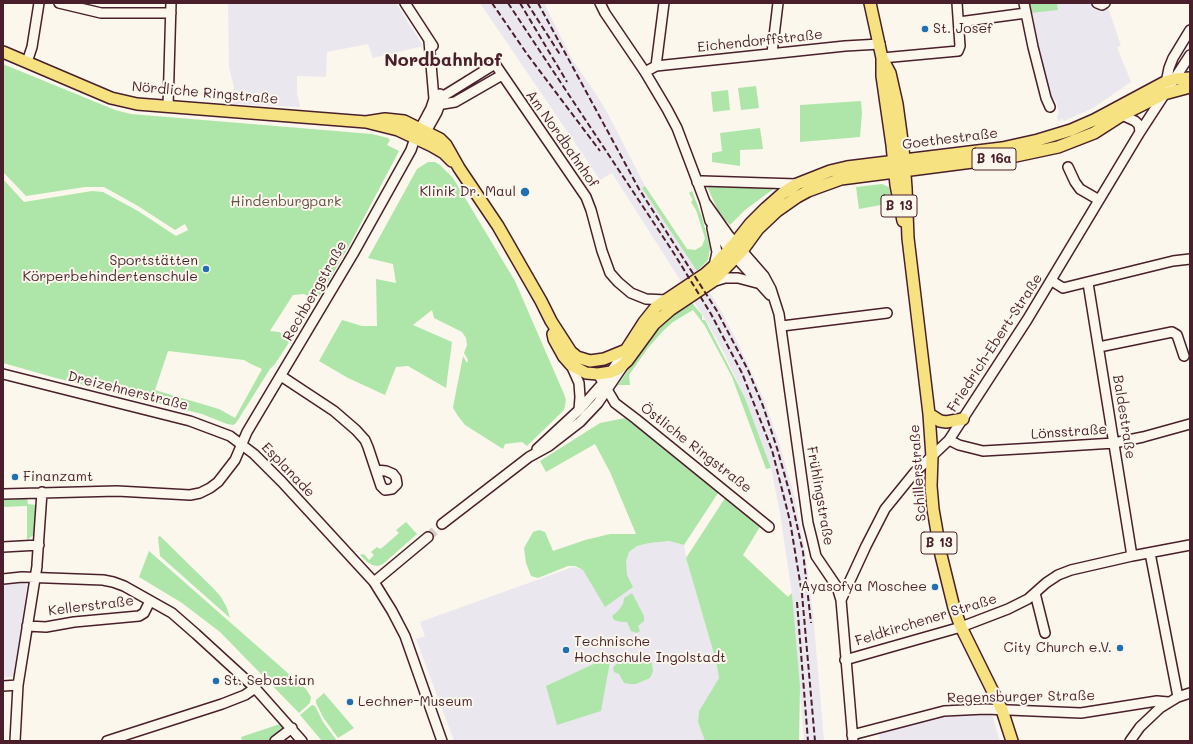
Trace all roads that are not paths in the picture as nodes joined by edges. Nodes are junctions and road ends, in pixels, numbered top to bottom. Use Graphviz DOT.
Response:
graph roads {
  1 [pos="39,3"];
  2 [pos="59,3"];
  3 [pos="171,3"];
  4 [pos="405,3"];
  5 [pos="600,3"];
  6 [pos="664,3"];
  7 [pos="778,3"];
  8 [pos="870,3"];
  9 [pos="957,3"];
  10 [pos="1024,3"];
  11 [pos="1097,3"];
  12 [pos="1105,3"];
  13 [pos="1026,13"];
  14 [pos="171,14"];
  15 [pos="959,22"];
  16 [pos="1190,30"];
  17 [pos="880,44"];
  18 [pos="3,52"];
  19 [pos="772,53"];
  20 [pos="882,58"];
  21 [pos="1190,58"];
  22 [pos="27,62"];
  23 [pos="656,66"];
  24 [pos="645,72"];
  25 [pos="502,76"];
  26 [pos="1190,78"];
  27 [pos="1170,80"];
  28 [pos="1190,87"];
  29 [pos="1164,94"];
  30 [pos="438,99"];
  31 [pos="168,107"];
  32 [pos="1050,107"];
  33 [pos="1122,115"];
  34 [pos="1140,132"];
  35 [pos="421,135"];
  36 [pos="899,166"];
  37 [pos="1068,167"];
  38 [pos="697,182"];
  39 [pos="797,184"];
  40 [pos="1099,200"];
  41 [pos="705,202"];
  42 [pos="710,221"];
  43 [pos="736,250"];
  44 [pos="1190,259"];
  45 [pos="714,266"];
  46 [pos="1052,281"];
  47 [pos="712,282"];
  48 [pos="1088,283"];
  49 [pos="760,284"];
  50 [pos="774,298"];
  51 [pos="666,300"];
  52 [pos="887,313"];
  53 [pos="551,322"];
  54 [pos="782,326"];
  55 [pos="1099,347"];
  56 [pos="626,350"];
  57 [pos="1184,356"];
  58 [pos="590,361"];
  59 [pos="627,361"];
  60 [pos="571,365"];
  61 [pos="611,372"];
  62 [pos="3,374"];
  63 [pos="281,376"];
  64 [pos="603,382"];
  65 [pos="579,410"];
  66 [pos="929,414"];
  67 [pos="963,419"];
  68 [pos="1190,424"];
  69 [pos="949,440"];
  70 [pos="1114,443"];
  71 [pos="242,445"];
  72 [pos="529,457"];
  73 [pos="932,457"];
  74 [pos="376,470"];
  75 [pos="42,492"];
  76 [pos="3,494"];
  77 [pos="442,524"];
  78 [pos="769,527"];
  79 [pos="428,537"];
  80 [pos="39,545"];
  81 [pos="1190,545"];
  82 [pos="3,547"];
  83 [pos="1150,553"];
  84 [pos="1132,556"];
  85 [pos="34,578"];
  86 [pos="3,579"];
  87 [pos="374,582"];
  88 [pos="1035,593"];
  89 [pos="841,600"];
  90 [pos="150,601"];
  91 [pos="27,626"];
  92 [pos="961,627"];
  93 [pos="1045,633"];
  94 [pos="845,660"];
  95 [pos="11,686"];
  96 [pos="255,688"];
  97 [pos="1190,693"];
  98 [pos="1178,697"];
  99 [pos="1168,702"];
  100 [pos="1002,710"];
  101 [pos="292,728"];
  102 [pos="853,738"];
  103 [pos="15,741"];
  104 [pos="107,741"];
  105 [pos="275,741"];
  106 [pos="302,741"];
  107 [pos="442,741"];
  108 [pos="1012,741"];
  109 [pos="1130,741"];
  1 -- 22 [label="street"];
  2 -- 14 [label="street"];
  3 -- 14 [label="street"];
  4 -- 30 [label="street"];
  5 -- 24 [label="street"];
  6 -- 23 [label="street"];
  7 -- 19 [label="street"];
  8 -- 17 [label="main road, Schillerstraße"];
  9 -- 15 [label="street"];
  10 -- 13 [label="street"];
  11 -- 12 [label="street"];
  13 -- 15 [label="street"];
  13 -- 32 [label="street"];
  14 -- 31 [label="street"];
  15 -- 20 [label="street"];
  16 -- 27 [label="street, Friedrich-Ebert-Straße"];
  17 -- 19 [label="street, Eichendorffstraße"];
  17 -- 20 [label="main road, Schillerstraße"];
  18 -- 22 [label="main road, Nördliche Ringstraße"];
  19 -- 23 [label="street, Eichendorffstraße"];
  20 -- 36 [label="main road, Schillerstraße"];
  21 -- 27 [label="street, Friedrich-Ebert-Straße"];
  22 -- 31 [label="main road, Nördliche Ringstraße"];
  23 -- 24 [label="street, Eichendorffstraße"];
  24 -- 38 [label="street"];
  25 -- 30 [label="street"];
  25 -- 30 [label="street, Am Nordbahnhof"];
  25 -- 51 [label="street, Am Nordbahnhof"];
  26 -- 27 [label="main road, Goethestraße / B 16a"];
  27 -- 29 [label="street, Friedrich-Ebert-Straße"];
  27 -- 36 [label="main road, Goethestraße / B 16a"];
  28 -- 29 [label="main road, Goethestraße / B 16a"];
  29 -- 33 [label="main road, Goethestraße / B 16a"];
  29 -- 34 [label="street, Friedrich-Ebert-Straße"];
  30 -- 35 [label="street, Rechbergstraße"];
  31 -- 35 [label="main road, Nördliche Ringstraße"];
  33 -- 34 [label="street"];
  33 -- 36 [label="main road, Goethestraße / B 16a"];
  34 -- 40 [label="street, Friedrich-Ebert-Straße"];
  35 -- 53 [label="main road"];
  35 -- 63 [label="street, Rechbergstraße"];
  36 -- 39 [label="main road, Goethestraße"];
  36 -- 43 [label="main road, Goethestraße"];
  36 -- 66 [label="main road, Schillerstraße / B 13"];
  37 -- 40 [label="street"];
  38 -- 39 [label="street"];
  38 -- 41 [label="street"];
  39 -- 43 [label="main road, Goethestraße"];
  40 -- 46 [label="street, Friedrich-Ebert-Straße"];
  41 -- 42 [label="street"];
  41 -- 43 [label="street"];
  42 -- 43 [label="street"];
  42 -- 45 [label="street"];
  43 -- 45 [label="main road"];
  43 -- 47 [label="main road"];
  43 -- 49 [label="street, Frühlingstraße"];
  43 -- 50 [label="street, Frühlingstraße"];
  44 -- 48 [label="street"];
  45 -- 51 [label="main road"];
  46 -- 48 [label="street"];
  46 -- 67 [label="street, Friedrich-Ebert-Straße"];
  47 -- 49 [label="street"];
  47 -- 59 [label="main road"];
  48 -- 55 [label="street, Baldestraße"];
  49 -- 50 [label="street, Frühlingstraße"];
  50 -- 54 [label="street, Frühlingstraße"];
  51 -- 56 [label="main road"];
  52 -- 54 [label="street"];
  53 -- 58 [label="main road"];
  53 -- 60 [label="main road"];
  54 -- 89 [label="street, Frühlingstraße"];
  55 -- 57 [label="street"];
  55 -- 70 [label="street, Baldestraße"];
  56 -- 58 [label="main road"];
  56 -- 61 [label="street"];
  58 -- 64 [label="main road"];
  59 -- 61 [label="main road"];
  59 -- 64 [label="street"];
  60 -- 64 [label="main road"];
  60 -- 65 [label="street"];
  61 -- 64 [label="main road"];
  62 -- 71 [label="street, Dreizehnerstraße"];
  63 -- 71 [label="street, Rechbergstraße"];
  63 -- 74 [label="street"];
  64 -- 65 [label="street"];
  64 -- 72 [label="street"];
  64 -- 78 [label="street, Östliche Ringstraße"];
  65 -- 72 [label="street"];
  66 -- 67 [label="main road"];
  66 -- 73 [label="main road, Schillerstraße / B 13"];
  67 -- 69 [label="street, Friedrich-Ebert-Straße"];
  68 -- 70 [label="street, Lönsstraße"];
  69 -- 70 [label="street, Lönsstraße"];
  69 -- 73 [label="street, Friedrich-Ebert-Straße"];
  70 -- 84 [label="street, Baldestraße"];
  71 -- 75 [label="street, Esplanade"];
  71 -- 87 [label="street, Esplanade"];
  72 -- 77 [label="street"];
  73 -- 89 [label="street, Friedrich-Ebert-Straße"];
  73 -- 92 [label="main road, Schillerstraße / B 13"];
  75 -- 76 [label="street, Esplanade"];
  75 -- 80 [label="street"];
  79 -- 87 [label="street"];
  80 -- 82 [label="street"];
  80 -- 85 [label="street"];
  81 -- 83 [label="street, Feldkirchener Straße"];
  83 -- 84 [label="street, Feldkirchener Straße"];
  83 -- 98 [label="street"];
  84 -- 88 [label="street, Feldkirchener Straße"];
  85 -- 86 [label="street"];
  85 -- 90 [label="street"];
  85 -- 91 [label="street"];
  87 -- 107 [label="street, Esplanade"];
  88 -- 92 [label="street, Feldkirchener Straße"];
  88 -- 93 [label="street"];
  89 -- 94 [label="street, Frühlingstraße"];
  90 -- 91 [label="street, Kellerstraße"];
  90 -- 96 [label="street"];
  91 -- 95 [label="street"];
  92 -- 94 [label="street, Feldkirchener Straße"];
  92 -- 100 [label="main road, Schillerstraße / B 13"];
  94 -- 102 [label="street, Frühlingstraße"];
  95 -- 103 [label="street"];
  96 -- 101 [label="street"];
  96 -- 104 [label="street"];
  97 -- 98 [label="street"];
  98 -- 99 [label="street"];
  99 -- 100 [label="street, Regensburger Straße"];
  99 -- 109 [label="street"];
  100 -- 102 [label="street, Regensburger Straße"];
  100 -- 108 [label="main road, Schillerstraße / B 13"];
  101 -- 105 [label="street"];
  101 -- 106 [label="street"];
}
